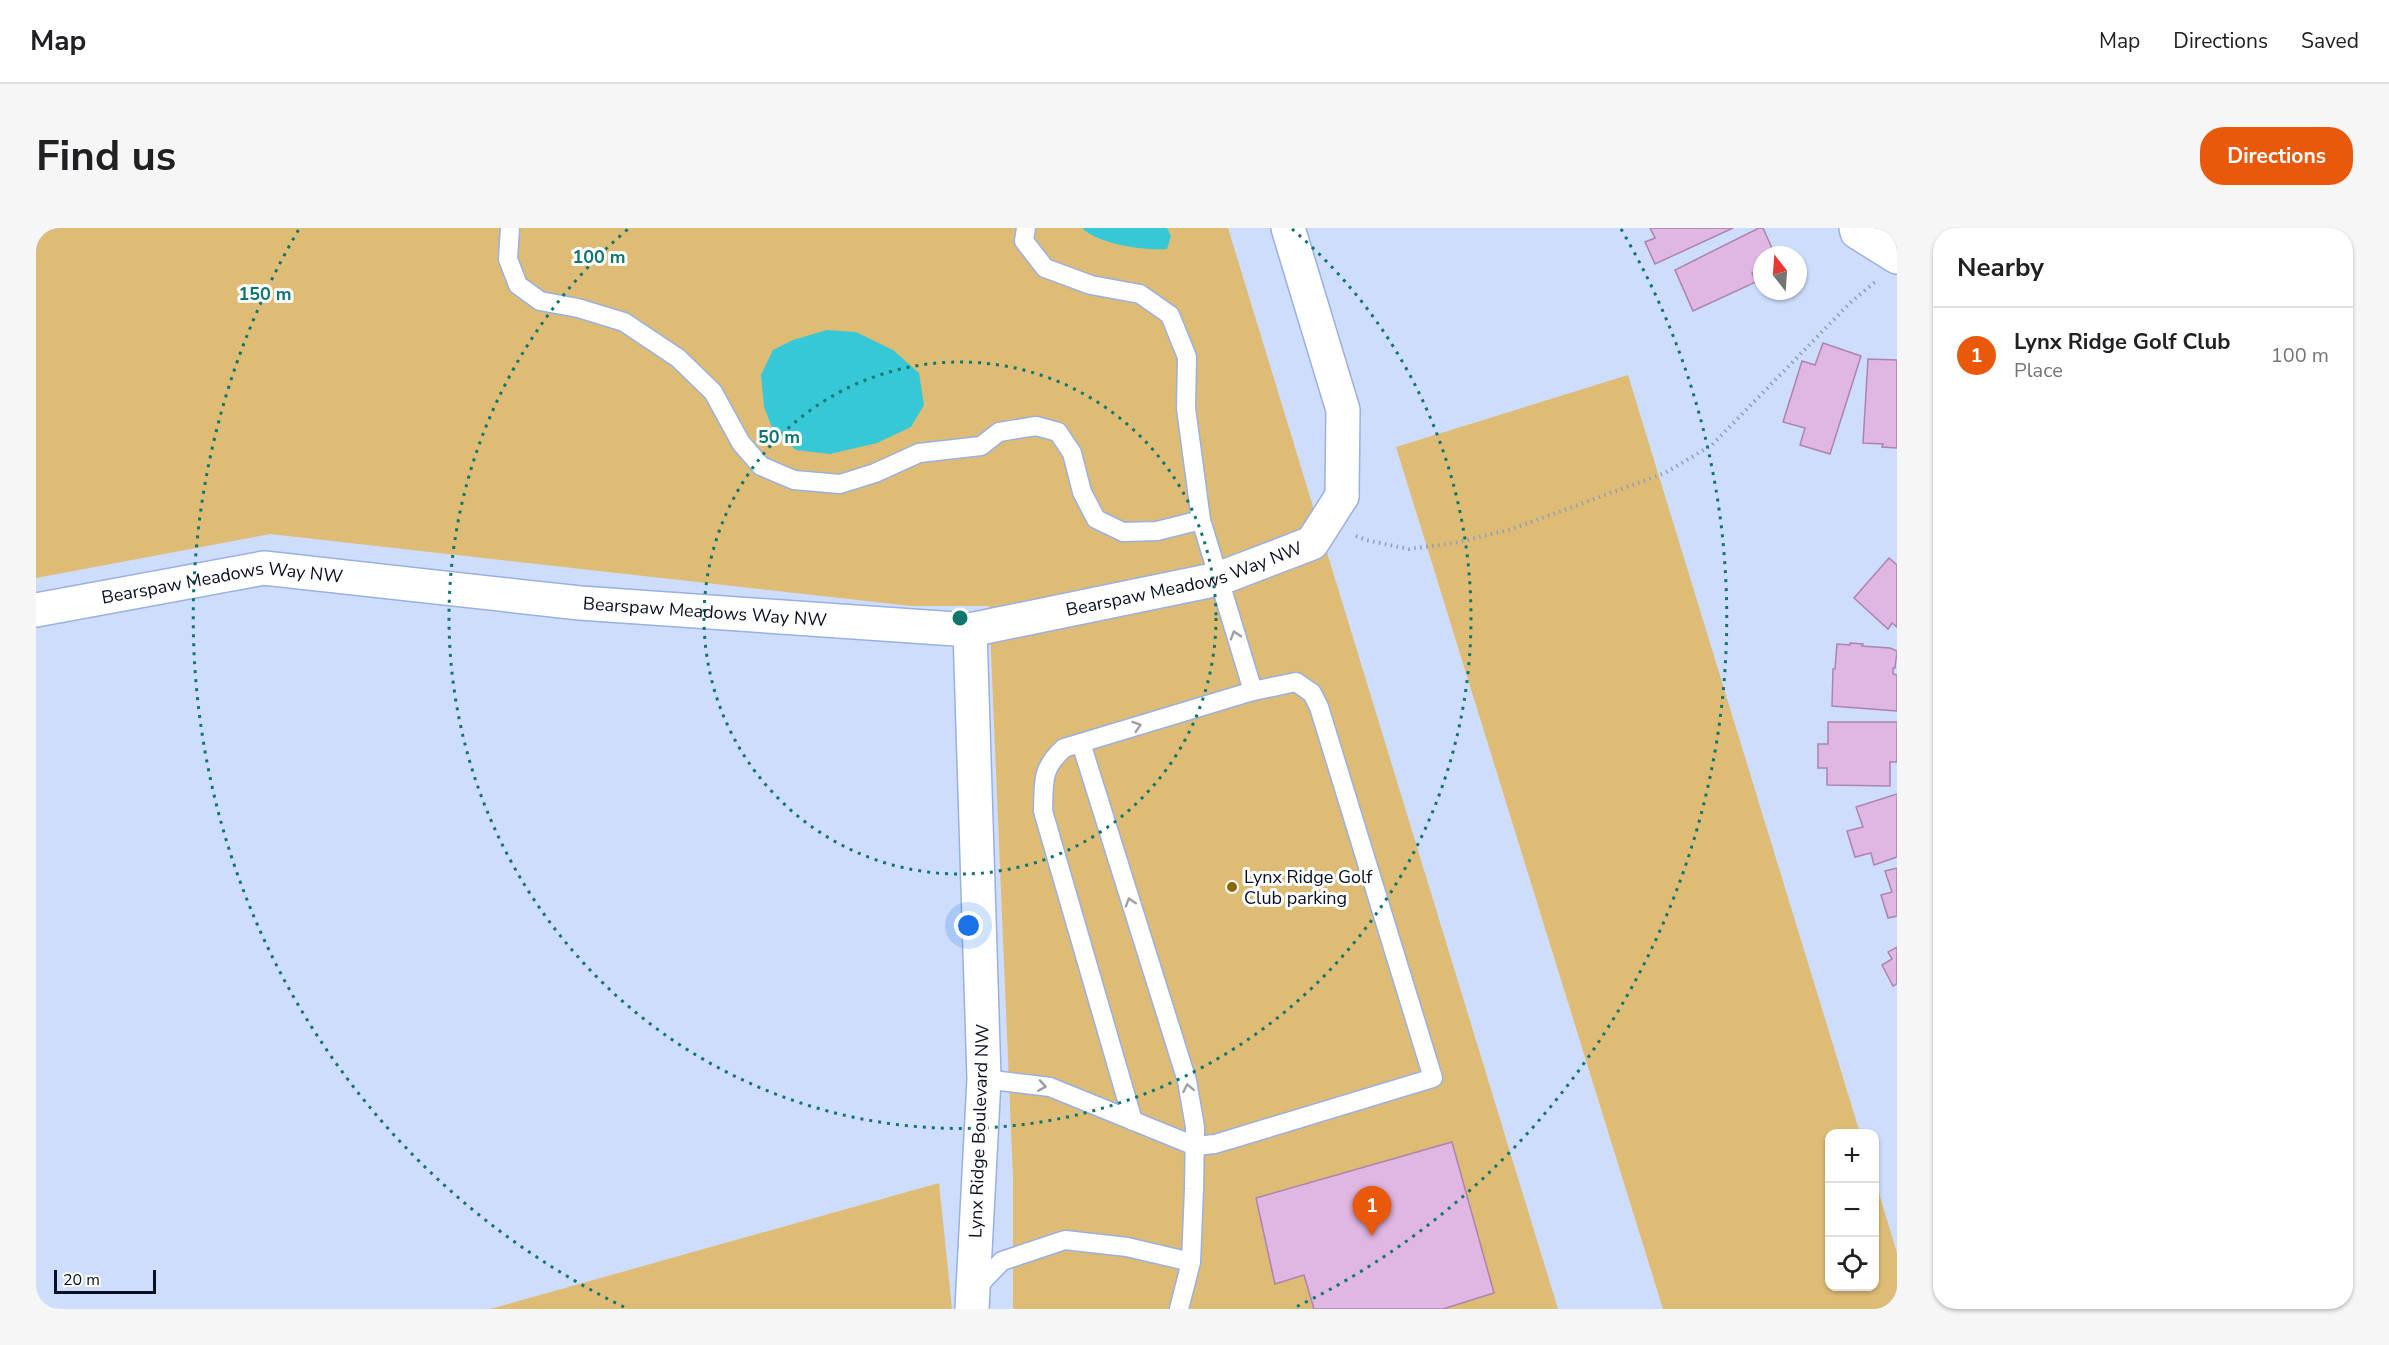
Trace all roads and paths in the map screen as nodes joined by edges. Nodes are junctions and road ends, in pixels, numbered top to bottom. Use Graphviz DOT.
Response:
graph roads {
  1 [pos="510,228"];
  2 [pos="1026,228"];
  3 [pos="1288,228"];
  4 [pos="1856,228"];
  5 [pos="1889,267"];
  6 [pos="1334,509"];
  7 [pos="1201,520"];
  8 [pos="1218,579"];
  9 [pos="36,610"];
  10 [pos="970,630"];
  11 [pos="1253,691"];
  12 [pos="1081,743"];
  13 [pos="984,1078"];
  14 [pos="1133,1120"];
  15 [pos="1195,1146"];
  16 [pos="1191,1262"];
  17 [pos="967,1303"];
  18 [pos="1179,1309"];
  1 -- 7 [label="lane"];
  2 -- 7 [label="lane"];
  3 -- 6 [label="street"];
  4 -- 5 [label="street"];
  5 -- 6 [label="path"];
  6 -- 8 [label="street, Bearspaw Meadows Way NW"];
  7 -- 8 [label="lane"];
  8 -- 10 [label="street, Bearspaw Meadows Way NW"];
  11 -- 8 [label="lane, one-way"];
  9 -- 10 [label="street, Bearspaw Meadows Way NW"];
  10 -- 13 [label="street, Lynx Ridge Boulevard NW"];
  12 -- 11 [label="lane, one-way"];
  11 -- 15 [label="lane"];
  12 -- 14 [label="lane"];
  15 -- 12 [label="lane, one-way"];
  13 -- 14 [label="lane, one-way"];
  13 -- 17 [label="street, Lynx Ridge Boulevard NW"];
  14 -- 15 [label="lane"];
  15 -- 16 [label="lane"];
  16 -- 17 [label="lane"];
  16 -- 18 [label="lane"];
}
